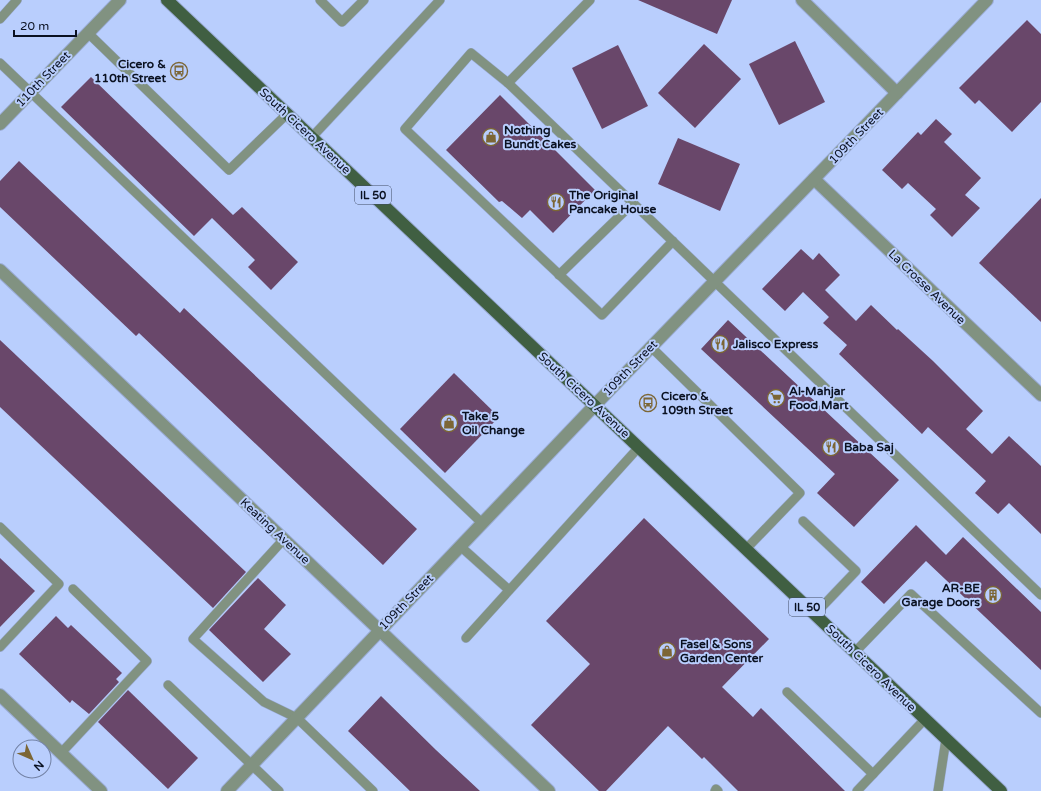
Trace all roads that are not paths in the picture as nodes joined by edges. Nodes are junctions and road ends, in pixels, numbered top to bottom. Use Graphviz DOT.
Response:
graph roads {
  1 [pos="17,0"];
  2 [pos="120,0"];
  3 [pos="167,0"];
  4 [pos="320,0"];
  5 [pos="364,0"];
  6 [pos="440,0"];
  7 [pos="590,0"];
  8 [pos="802,0"];
  9 [pos="987,0"];
  10 [pos="0,18"];
  11 [pos="88,33"];
  12 [pos="0,63"];
  13 [pos="508,83"];
  14 [pos="31,92"];
  15 [pos="897,93"];
  16 [pos="287,114"];
  17 [pos="0,124"];
  18 [pos="312,137"];
  19 [pos="814,179"];
  20 [pos="633,203"];
  21 [pos="673,241"];
  22 [pos="0,270"];
  23 [pos="559,275"];
  24 [pos="714,281"];
  25 [pos="651,347"];
  26 [pos="1041,395"];
  27 [pos="595,405"];
  28 [pos="639,447"];
  29 [pos="803,521"];
  30 [pos="482,523"];
  31 [pos="0,526"];
  32 [pos="284,539"];
  33 [pos="460,546"];
  34 [pos="746,549"];
  35 [pos="73,589"];
  36 [pos="509,590"];
  37 [pos="1041,595"];
  38 [pos="815,614"];
  39 [pos="380,630"];
  40 [pos="466,638"];
  41 [pos="0,647"];
  42 [pos="855,652"];
  43 [pos="168,685"];
  44 [pos="787,692"];
  45 [pos="0,695"];
  46 [pos="1041,713"];
  47 [pos="297,718"];
  48 [pos="925,719"];
  49 [pos="946,739"];
  50 [pos="61,753"];
  51 [pos="251,765"];
  52 [pos="873,774"];
  53 [pos="100,791"];
  54 [pos="227,791"];
  55 [pos="279,791"];
  56 [pos="373,791"];
  57 [pos="549,791"];
  58 [pos="715,791"];
  59 [pos="718,791"];
  60 [pos="857,791"];
  61 [pos="938,791"];
  62 [pos="1001,791"];
  1 -- 10 [label="lane"];
  2 -- 11 [label="street, 110th Street"];
  3 -- 16 [label="main road, South Cicero Avenue / IL 50"];
  4 -- 5 [label="lane"];
  6 -- 18 [label="lane"];
  7 -- 13 [label="lane"];
  8 -- 15 [label="street"];
  9 -- 15 [label="street, 109th Street"];
  11 -- 14 [label="street, 110th Street"];
  11 -- 16 [label="lane"];
  12 -- 14 [label="lane"];
  13 -- 20 [label="lane"];
  13 -- 23 [label="lane"];
  14 -- 17 [label="street, 110th Street"];
  14 -- 30 [label="lane"];
  15 -- 19 [label="street, 109th Street"];
  16 -- 18 [label="main road, South Cicero Avenue / IL 50"];
  18 -- 27 [label="main road, South Cicero Avenue / IL 50"];
  19 -- 24 [label="street, 109th Street"];
  19 -- 26 [label="street, La Crosse Avenue"];
  20 -- 21 [label="lane"];
  20 -- 23 [label="lane"];
  21 -- 23 [label="lane"];
  21 -- 24 [label="lane"];
  22 -- 32 [label="street, Keating Avenue"];
  24 -- 25 [label="street, 109th Street"];
  24 -- 37 [label="lane"];
  25 -- 27 [label="street, 109th Street"];
  25 -- 34 [label="lane"];
  27 -- 28 [label="main road, South Cicero Avenue / IL 50"];
  27 -- 30 [label="street, 109th Street"];
  28 -- 34 [label="main road, South Cicero Avenue / IL 50"];
  28 -- 36 [label="lane"];
  29 -- 38 [label="lane"];
  30 -- 33 [label="street, 109th Street"];
  31 -- 41 [label="lane"];
  32 -- 39 [label="street, Keating Avenue"];
  32 -- 47 [label="lane"];
  33 -- 36 [label="lane"];
  33 -- 39 [label="street, 109th Street"];
  34 -- 38 [label="main road, South Cicero Avenue / IL 50"];
  35 -- 50 [label="lane"];
  36 -- 40 [label="lane"];
  38 -- 42 [label="main road, South Cicero Avenue / IL 50"];
  39 -- 47 [label="street, 109th Street"];
  39 -- 57 [label="street, Keating Avenue"];
  42 -- 46 [label="lane"];
  42 -- 48 [label="main road, South Cicero Avenue / IL 50"];
  43 -- 51 [label="lane"];
  44 -- 52 [label="lane"];
  45 -- 50 [label="street"];
  47 -- 51 [label="street, 109th Street"];
  47 -- 56 [label="lane"];
  48 -- 49 [label="main road, South Cicero Avenue / IL 50"];
  48 -- 52 [label="lane"];
  49 -- 61 [label="lane"];
  49 -- 62 [label="main road, South Cicero Avenue / IL 50"];
  50 -- 53 [label="street"];
  51 -- 54 [label="street, 109th Street"];
  51 -- 55 [label="lane"];
  52 -- 60 [label="lane"];
  58 -- 59 [label="lane"];
}
